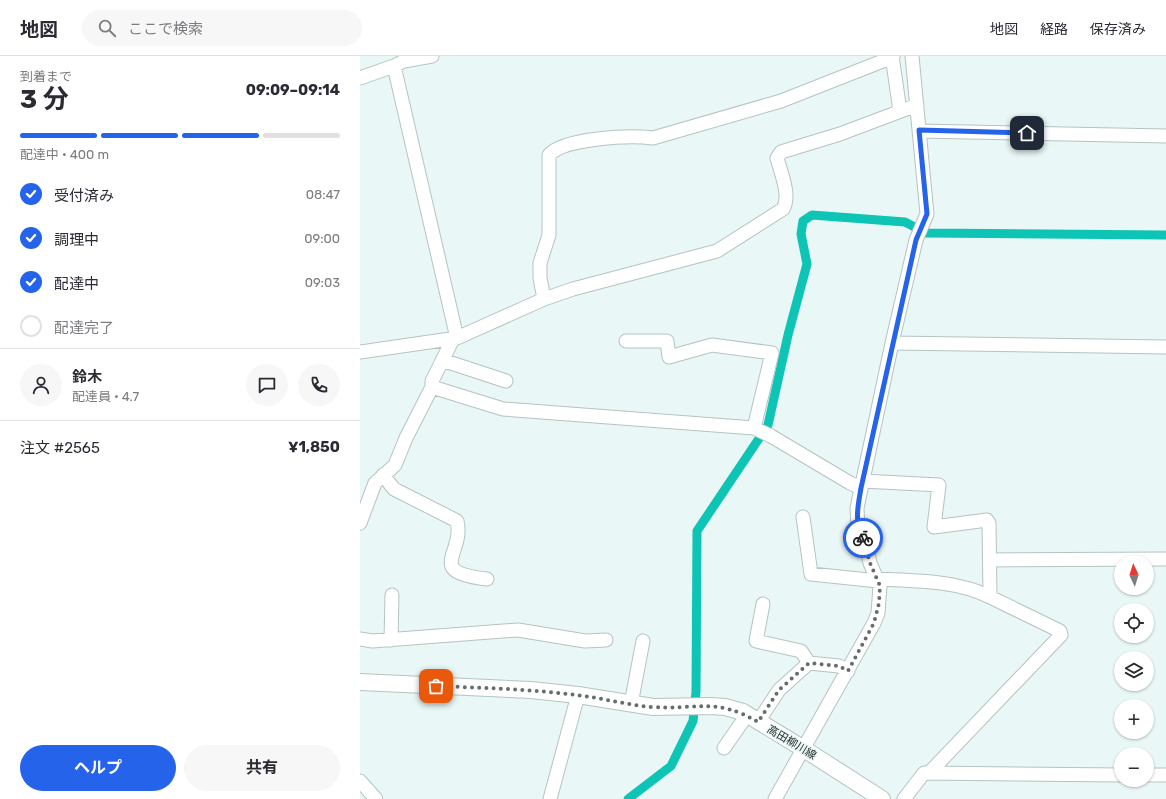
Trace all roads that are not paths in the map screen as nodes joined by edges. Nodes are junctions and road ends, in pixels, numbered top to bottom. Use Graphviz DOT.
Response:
graph roads {
  1 [pos="432,56"];
  2 [pos="892,56"];
  3 [pos="912,56"];
  4 [pos="401,61"];
  5 [pos="360,78"];
  6 [pos="917,105"];
  7 [pos="900,111"];
  8 [pos="919,130"];
  9 [pos="1166,136"];
  10 [pos="544,299"];
  11 [pos="455,338"];
  12 [pos="626,341"];
  13 [pos="892,343"];
  14 [pos="1166,347"];
  15 [pos="360,352"];
  16 [pos="442,360"];
  17 [pos="506,381"];
  18 [pos="432,388"];
  19 [pos="754,428"];
  20 [pos="383,475"];
  21 [pos="862,484"];
  22 [pos="803,517"];
  23 [pos="360,523"];
  24 [pos="1166,559"];
  25 [pos="990,560"];
  26 [pos="487,579"];
  27 [pos="878,580"];
  28 [pos="392,595"];
  29 [pos="990,597"];
  30 [pos="763,604"];
  31 [pos="360,638"];
  32 [pos="391,640"];
  33 [pos="606,640"];
  34 [pos="643,641"];
  35 [pos="809,663"];
  36 [pos="848,671"];
  37 [pos="360,682"];
  38 [pos="578,695"];
  39 [pos="631,704"];
  40 [pos="753,718"];
  41 [pos="724,748"];
  42 [pos="804,749"];
  43 [pos="929,773"];
  44 [pos="1114,775"];
  45 [pos="1154,775"];
  46 [pos="1166,775"];
  47 [pos="360,781"];
  48 [pos="376,799"];
  49 [pos="550,799"];
  50 [pos="775,799"];
  51 [pos="882,799"];
  52 [pos="904,799"];
  1 -- 4 [label="street"];
  2 -- 7 [label="street"];
  2 -- 10 [label="street"];
  3 -- 6 [label="street"];
  4 -- 5 [label="street"];
  4 -- 11 [label="street"];
  6 -- 7 [label="street"];
  6 -- 8 [label="street"];
  7 -- 10 [label="street"];
  8 -- 9 [label="street"];
  8 -- 13 [label="street"];
  10 -- 11 [label="street"];
  11 -- 15 [label="street"];
  11 -- 16 [label="street"];
  12 -- 19 [label="street"];
  13 -- 14 [label="street"];
  13 -- 21 [label="street"];
  16 -- 17 [label="street"];
  16 -- 18 [label="street"];
  18 -- 19 [label="street"];
  18 -- 20 [label="street"];
  19 -- 21 [label="street"];
  20 -- 23 [label="street"];
  20 -- 26 [label="street"];
  21 -- 25 [label="street"];
  21 -- 27 [label="street"];
  22 -- 27 [label="street"];
  24 -- 25 [label="street"];
  25 -- 29 [label="street"];
  27 -- 29 [label="street"];
  27 -- 36 [label="street"];
  28 -- 32 [label="street"];
  29 -- 43 [label="street"];
  30 -- 35 [label="street"];
  31 -- 32 [label="street"];
  32 -- 33 [label="street"];
  34 -- 39 [label="street"];
  35 -- 36 [label="street"];
  35 -- 40 [label="street"];
  36 -- 42 [label="street"];
  37 -- 38 [label="main road, 高田柳川線"];
  38 -- 39 [label="main road, 高田柳川線"];
  38 -- 49 [label="street"];
  39 -- 40 [label="main road, 高田柳川線"];
  40 -- 41 [label="street"];
  40 -- 42 [label="main road, 高田柳川線"];
  42 -- 50 [label="street"];
  42 -- 51 [label="main road, 高田柳川線"];
  43 -- 44 [label="street"];
  43 -- 52 [label="street"];
  45 -- 46 [label="street"];
  47 -- 48 [label="street"];
}
